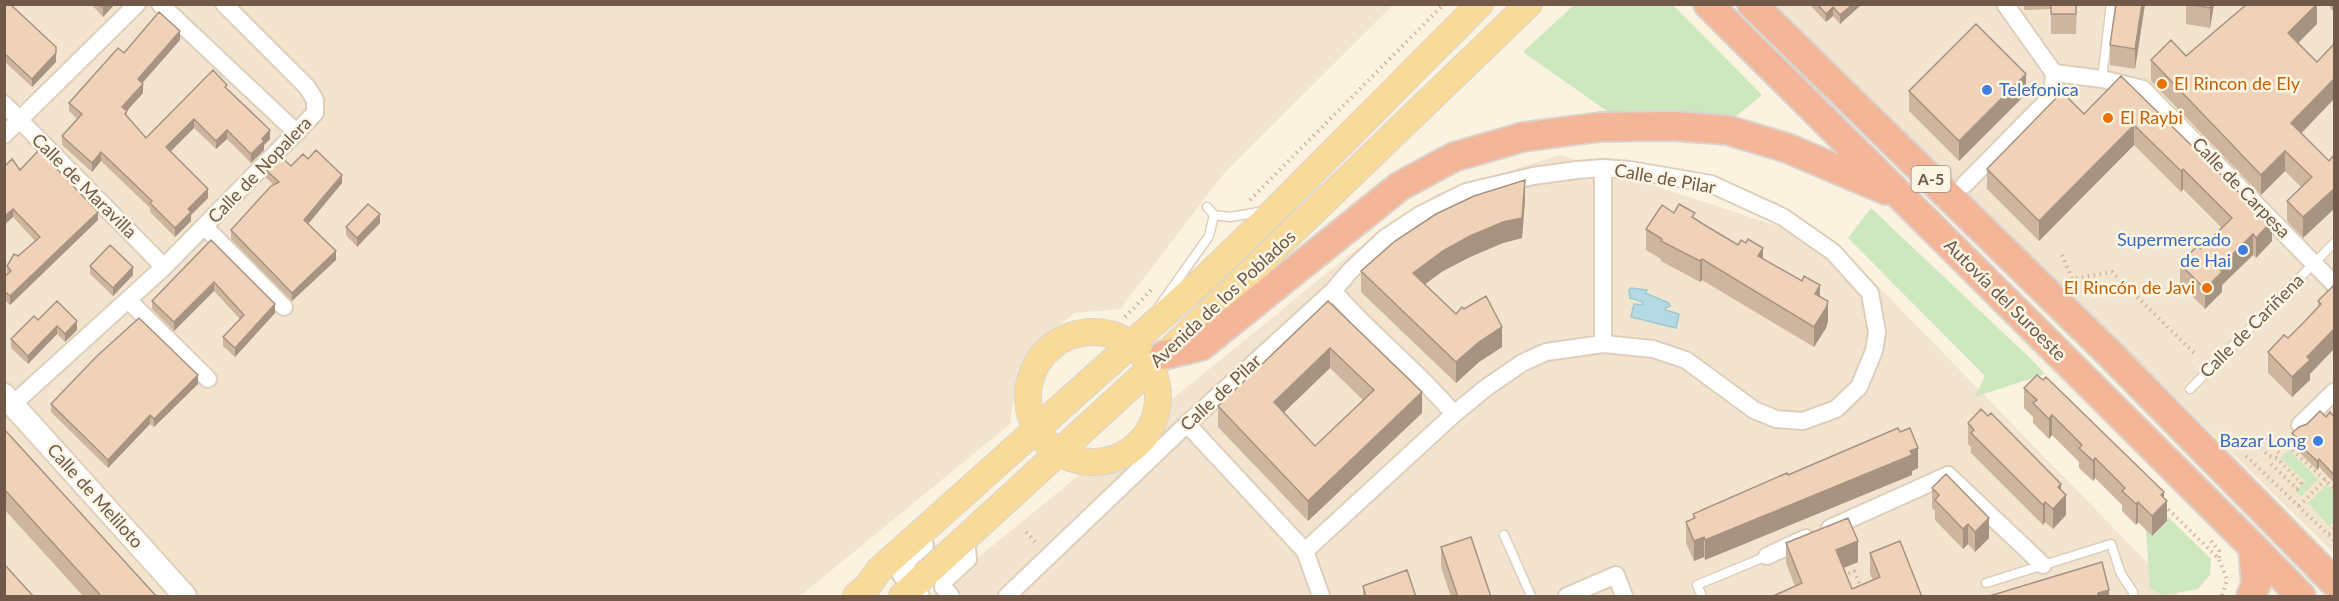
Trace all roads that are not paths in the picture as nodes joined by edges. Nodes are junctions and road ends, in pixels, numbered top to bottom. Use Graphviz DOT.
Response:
graph roads {
  1 [pos="137,4"];
  2 [pos="160,4"];
  3 [pos="224,4"];
  4 [pos="1480,4"];
  5 [pos="1529,4"];
  6 [pos="1708,4"];
  7 [pos="1752,4"];
  8 [pos="2005,4"];
  9 [pos="2111,4"];
  10 [pos="2054,72"];
  11 [pos="2102,79"];
  12 [pos="4,104"];
  13 [pos="20,120"];
  14 [pos="297,133"];
  15 [pos="4,135"];
  16 [pos="1604,168"];
  17 [pos="1964,185"];
  18 [pos="1901,196"];
  19 [pos="1208,207"];
  20 [pos="1277,208"];
  21 [pos="1214,215"];
  22 [pos="204,226"];
  23 [pos="2334,243"];
  24 [pos="2314,263"];
  25 [pos="164,267"];
  26 [pos="2334,284"];
  27 [pos="1333,291"];
  28 [pos="128,300"];
  29 [pos="284,307"];
  30 [pos="1138,339"];
  31 [pos="1603,344"];
  32 [pos="1158,361"];
  33 [pos="208,379"];
  34 [pos="2190,389"];
  35 [pos="2334,392"];
  36 [pos="9,399"];
  37 [pos="1454,414"];
  38 [pos="1030,424"];
  39 [pos="1187,424"];
  40 [pos="2300,425"];
  41 [pos="1059,452"];
  42 [pos="1008,453"];
  43 [pos="1504,535"];
  44 [pos="966,539"];
  45 [pos="2253,547"];
  46 [pos="1305,550"];
  47 [pos="1767,556"];
  48 [pos="2043,565"];
  49 [pos="2334,582"];
  50 [pos="1986,583"];
  51 [pos="912,593"];
  52 [pos="185,597"];
  53 [pos="856,597"];
  54 [pos="951,597"];
  55 [pos="1007,597"];
  56 [pos="1321,597"];
  57 [pos="1531,597"];
  58 [pos="1567,597"];
  59 [pos="1624,597"];
  60 [pos="1702,597"];
  61 [pos="2133,597"];
  62 [pos="2251,597"];
  63 [pos="2301,597"];
  1 -- 13 [label="street"];
  2 -- 14 [label="street"];
  3 -- 14 [label="street, Calle de Nopalera"];
  4 -- 20 [label="main road, Avenida de los Poblados"];
  5 -- 32 [label="main road, Avenida de los Poblados"];
  6 -- 18 [label="highway, Autovía del Suroeste / A-5"];
  7 -- 49 [label="highway, Autovía del Suroeste / A-5"];
  8 -- 10 [label="street"];
  9 -- 11 [label="lane"];
  10 -- 11 [label="street, Calle de Carpesa"];
  10 -- 17 [label="street"];
  11 -- 24 [label="street, Calle de Carpesa"];
  12 -- 13 [label="street, Calle de Maravilla"];
  13 -- 15 [label="street"];
  13 -- 25 [label="street, Calle de Maravilla"];
  14 -- 22 [label="street, Calle de Nopalera"];
  16 -- 27 [label="street, Calle de Pilar"];
  16 -- 31 [label="street"];
  16 -- 31 [label="street, Calle de Pilar"];
  18 -- 32 [label="highway"];
  18 -- 45 [label="highway, Autovía del Suroeste / A-5"];
  19 -- 21 [label="lane"];
  20 -- 21 [label="lane"];
  20 -- 30 [label="main road, Avenida de los Poblados"];
  21 -- 30 [label="lane"];
  22 -- 25 [label="street, Calle de Nopalera"];
  22 -- 29 [label="street, Calle de Nopalera"];
  23 -- 24 [label="lane, Calle de Cariñena"];
  24 -- 26 [label="street, Calle de Carpesa"];
  24 -- 34 [label="lane, Calle de Cariñena"];
  25 -- 28 [label="street, Calle de Nopalera"];
  27 -- 37 [label="street"];
  27 -- 39 [label="street, Calle de Pilar"];
  28 -- 33 [label="street"];
  28 -- 36 [label="street, Calle de Nopalera"];
  30 -- 32 [label="main road"];
  30 -- 38 [label="main road, Avenida de los Poblados"];
  30 -- 38 [label="main road"];
  31 -- 37 [label="street, Calle de Pilar"];
  32 -- 41 [label="main road, Avenida de los Poblados"];
  32 -- 41 [label="main road"];
  35 -- 40 [label="street"];
  36 -- 52 [label="street, Calle de Meliloto"];
  37 -- 46 [label="street, Calle de Pilar"];
  38 -- 41 [label="main road"];
  38 -- 42 [label="main road, Avenida de los Poblados"];
  39 -- 46 [label="street"];
  39 -- 55 [label="street, Calle de Pilar"];
  41 -- 44 [label="main road, Avenida de los Poblados"];
  42 -- 51 [label="street, Avenida de los Poblados"];
  42 -- 53 [label="main road, Avenida de los Poblados"];
  43 -- 57 [label="lane"];
  44 -- 51 [label="main road, Avenida de los Poblados"];
  44 -- 54 [label="street"];
  45 -- 62 [label="highway"];
  45 -- 63 [label="highway, Autovía del Suroeste / A-5"];
  46 -- 56 [label="street"];
  47 -- 48 [label="street"];
  47 -- 60 [label="lane"];
  48 -- 50 [label="lane"];
  48 -- 61 [label="lane"];
  58 -- 59 [label="street"];
}
